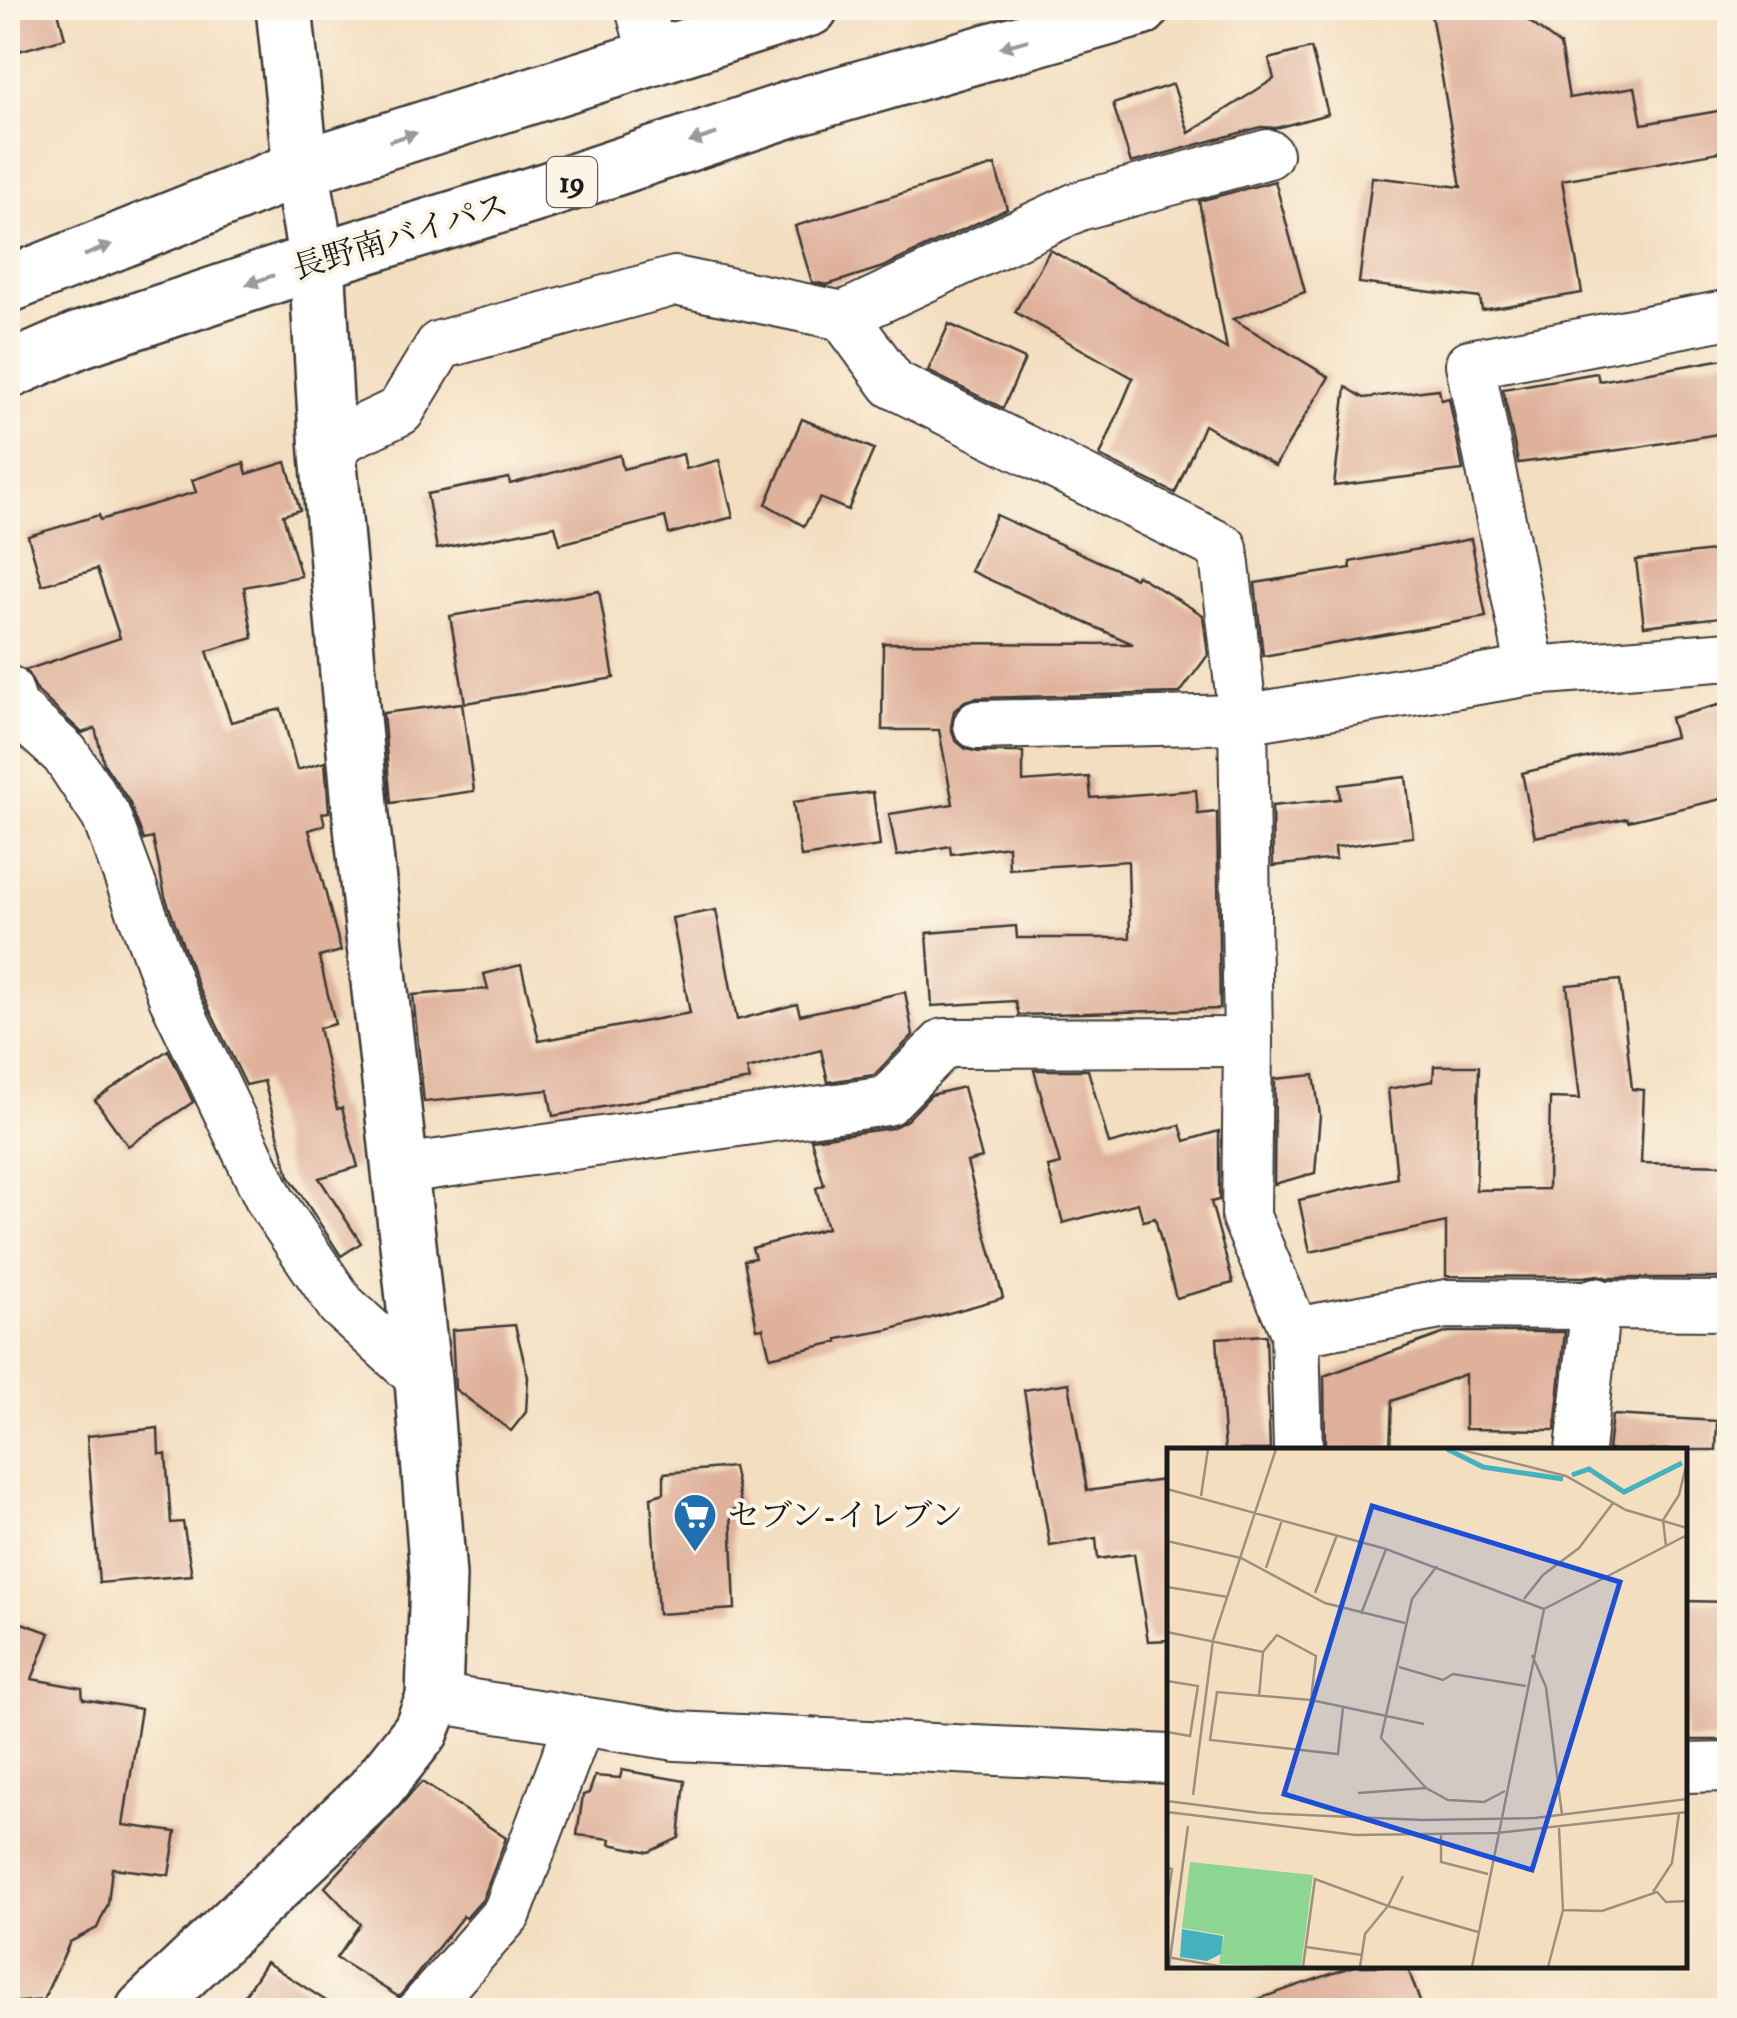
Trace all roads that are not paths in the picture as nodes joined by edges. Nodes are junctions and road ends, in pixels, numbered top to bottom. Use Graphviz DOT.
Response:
graph roads {
  1 [pos="284,8"];
  2 [pos="810,8"];
  3 [pos="1142,8"];
  4 [pos="647,33"];
  5 [pos="1268,154"];
  6 [pos="301,168"];
  7 [pos="316,261"];
  8 [pos="8,285"];
  9 [pos="1730,314"];
  10 [pos="842,316"];
  11 [pos="8,370"];
  12 [pos="328,453"];
  13 [pos="1730,656"];
  14 [pos="1531,671"];
  15 [pos="8,690"];
  16 [pos="1244,719"];
  17 [pos="978,726"];
  18 [pos="1248,1042"];
  19 [pos="402,1169"];
  20 [pos="1596,1302"];
  21 [pos="1730,1306"];
  22 [pos="1295,1332"];
  23 [pos="424,1380"];
  24 [pos="1298,1448"];
  25 [pos="1580,1448"];
  26 [pos="434,1698"];
  27 [pos="580,1720"];
  28 [pos="1167,1760"];
  29 [pos="1730,1767"];
  30 [pos="1687,1768"];
  31 [pos="144,2010"];
  32 [pos="422,2010"];
  1 -- 6 [label="main road"];
  2 -- 4 [label="main road"];
  3 -- 7 [label="main road, 長野南バイパス / 19, one-way"];
  6 -- 4 [label="main road, one-way"];
  5 -- 10 [label="street"];
  6 -- 7 [label="main road"];
  8 -- 6 [label="main road, one-way"];
  7 -- 11 [label="main road, 長野南バイパス / 19, one-way"];
  7 -- 12 [label="main road"];
  9 -- 14 [label="street"];
  10 -- 12 [label="street"];
  10 -- 16 [label="street"];
  12 -- 19 [label="main road"];
  13 -- 14 [label="street"];
  14 -- 16 [label="street"];
  15 -- 23 [label="street"];
  16 -- 17 [label="street"];
  16 -- 18 [label="street"];
  18 -- 19 [label="street"];
  18 -- 22 [label="street"];
  19 -- 23 [label="main road"];
  20 -- 21 [label="street"];
  20 -- 22 [label="street"];
  20 -- 25 [label="street"];
  22 -- 24 [label="street"];
  23 -- 26 [label="main road"];
  26 -- 27 [label="street"];
  26 -- 31 [label="main road"];
  27 -- 28 [label="street"];
  27 -- 32 [label="street"];
  29 -- 30 [label="street"];
}
